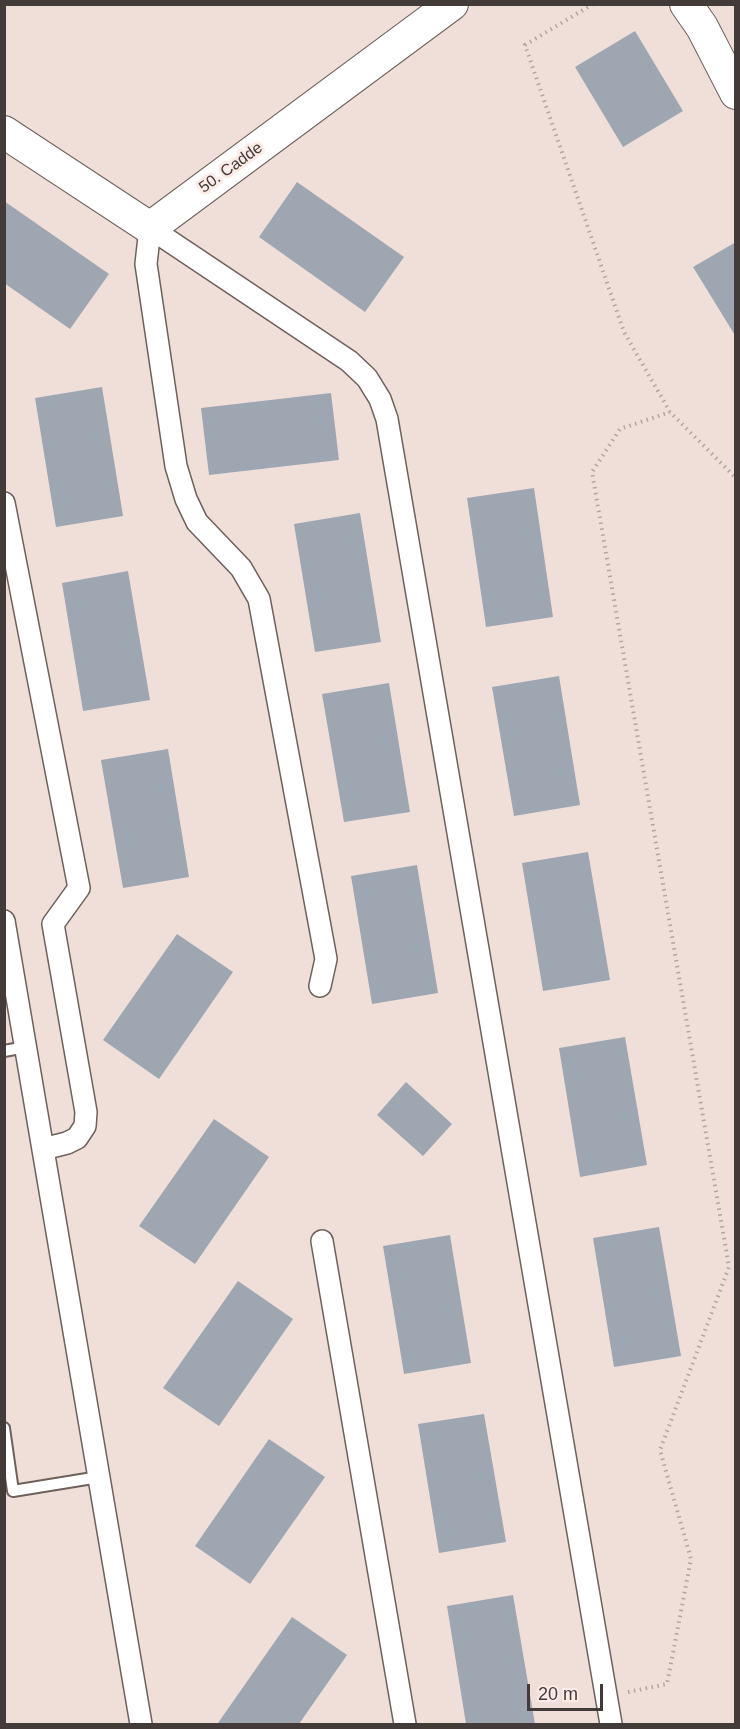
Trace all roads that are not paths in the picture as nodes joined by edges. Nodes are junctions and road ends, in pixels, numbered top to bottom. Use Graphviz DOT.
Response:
graph roads {
  1 [pos="452,4"];
  2 [pos="698,12"];
  3 [pos="735,93"];
  4 [pos="4,132"];
  5 [pos="150,228"];
  6 [pos="4,503"];
  7 [pos="4,921"];
  8 [pos="320,986"];
  9 [pos="26,1047"];
  10 [pos="4,1051"];
  11 [pos="43,1149"];
  12 [pos="322,1241"];
  13 [pos="4,1428"];
  14 [pos="99,1477"];
  15 [pos="141,1725"];
  16 [pos="405,1725"];
  17 [pos="611,1725"];
  1 -- 5 [label="street, 50. Cadde"];
  2 -- 3 [label="street"];
  4 -- 5 [label="street"];
  5 -- 8 [label="street"];
  5 -- 17 [label="street"];
  6 -- 11 [label="street"];
  7 -- 9 [label="street"];
  9 -- 10 [label="lane"];
  9 -- 11 [label="street"];
  11 -- 14 [label="street"];
  12 -- 16 [label="street"];
  13 -- 14 [label="lane"];
  14 -- 15 [label="street"];
}
